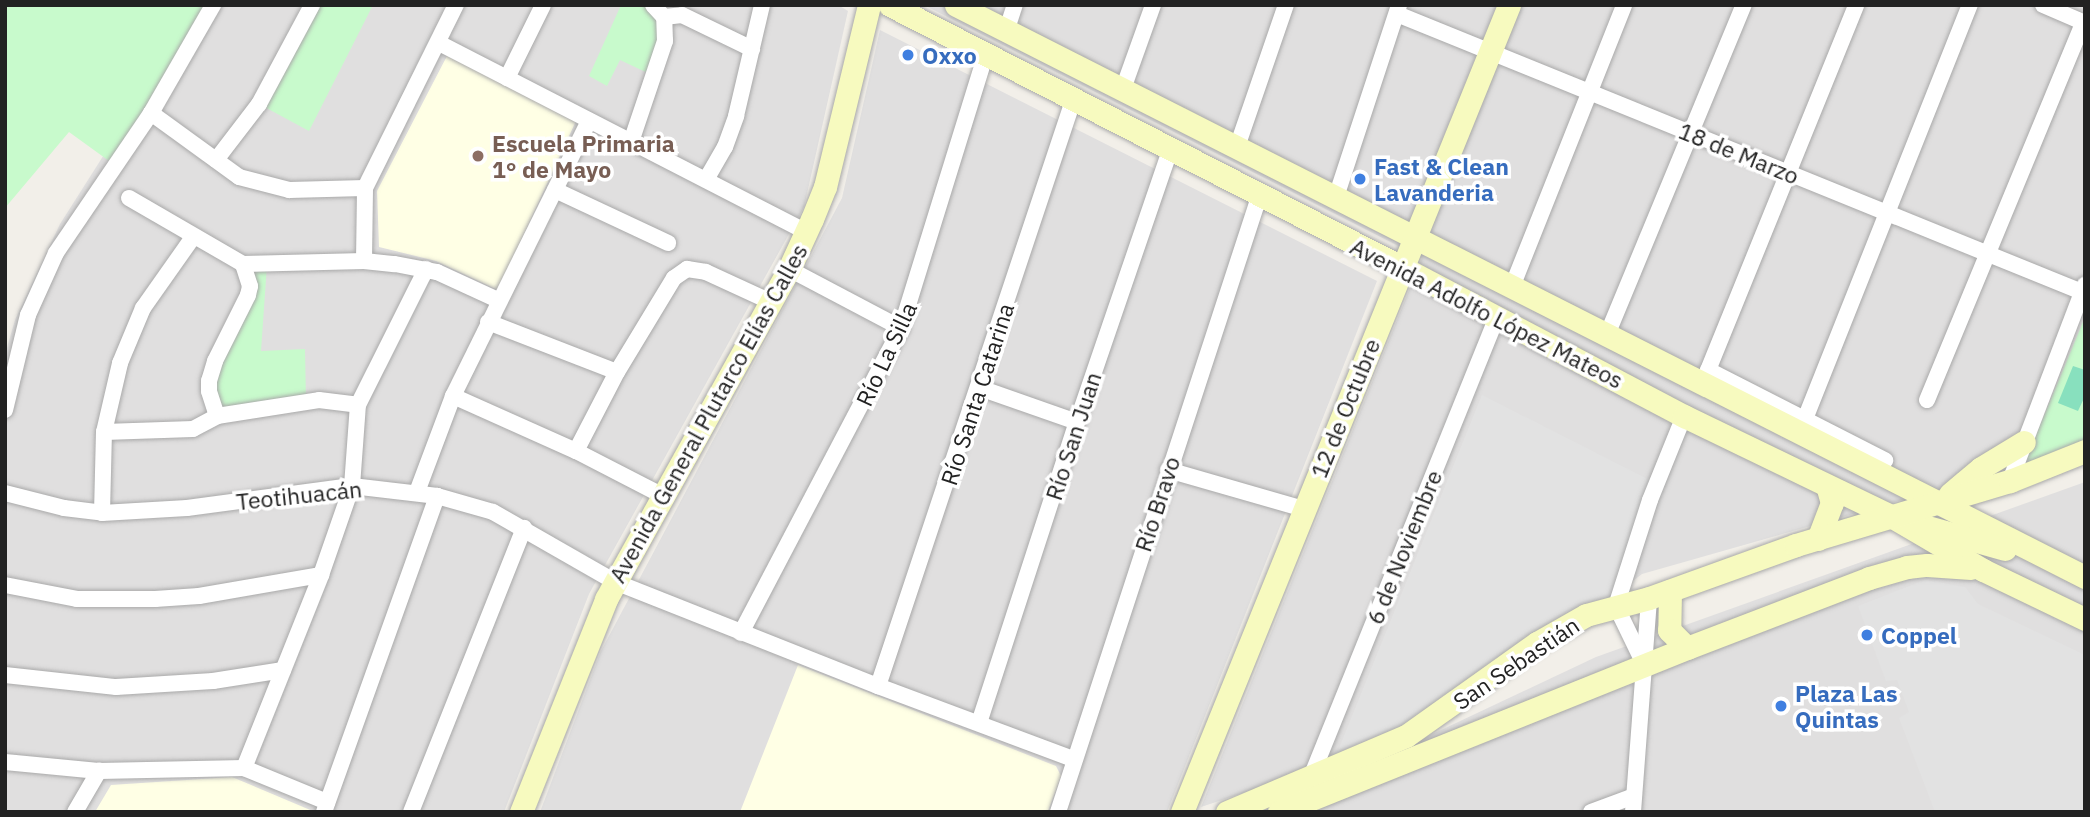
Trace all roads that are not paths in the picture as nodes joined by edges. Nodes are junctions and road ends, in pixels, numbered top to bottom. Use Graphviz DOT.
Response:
graph roads {
  1 [pos="213,5"];
  2 [pos="312,5"];
  3 [pos="456,5"];
  4 [pos="544,5"];
  5 [pos="761,5"];
  6 [pos="869,5"];
  7 [pos="890,5"];
  8 [pos="956,5"];
  9 [pos="1015,5"];
  10 [pos="1153,5"];
  11 [pos="1286,5"];
  12 [pos="1509,5"];
  13 [pos="1624,5"];
  14 [pos="1744,5"];
  15 [pos="1856,5"];
  16 [pos="1969,5"];
  17 [pos="2043,5"];
  18 [pos="1398,10"];
  19 [pos="659,11"];
  20 [pos="2084,23"];
  21 [pos="1006,32"];
  22 [pos="439,43"];
  23 [pos="752,49"];
  24 [pos="1490,53"];
  25 [pos="985,56"];
  26 [pos="507,78"];
  27 [pos="1123,89"];
  28 [pos="1588,93"];
  29 [pos="1073,101"];
  30 [pos="151,113"];
  31 [pos="589,121"];
  32 [pos="1692,134"];
  33 [pos="631,142"];
  34 [pos="1237,147"];
  35 [pos="1170,151"];
  36 [pos="216,160"];
  37 [pos="1788,172"];
  38 [pos="707,178"];
  39 [pos="365,188"];
  40 [pos="555,190"];
  41 [pos="1259,197"];
  42 [pos="1336,197"];
  43 [pos="129,198"];
  44 [pos="1887,213"];
  45 [pos="806,232"];
  46 [pos="193,237"];
  47 [pos="1414,239"];
  48 [pos="668,243"];
  49 [pos="1988,253"];
  50 [pos="364,261"];
  51 [pos="243,264"];
  52 [pos="1403,268"];
  53 [pos="426,269"];
  54 [pos="789,269"];
  55 [pos="1512,287"];
  56 [pos="2083,288"];
  57 [pos="498,300"];
  58 [pos="771,302"];
  59 [pos="1497,317"];
  60 [pos="488,322"];
  61 [pos="901,328"];
  62 [pos="1608,335"];
  63 [pos="617,372"];
  64 [pos="1705,378"];
  65 [pos="980,388"];
  66 [pos="453,396"];
  67 [pos="1927,400"];
  68 [pos="358,405"];
  69 [pos="5,410"];
  70 [pos="217,416"];
  71 [pos="1684,416"];
  72 [pos="1805,419"];
  73 [pos="1077,422"];
  74 [pos="104,432"];
  75 [pos="2024,442"];
  76 [pos="576,451"];
  77 [pos="2085,451"];
  78 [pos="1885,460"];
  79 [pos="1168,470"];
  80 [pos="2010,481"];
  81 [pos="352,486"];
  82 [pos="1827,486"];
  83 [pos="417,492"];
  84 [pos="5,493"];
  85 [pos="437,496"];
  86 [pos="663,496"];
  87 [pos="1940,500"];
  88 [pos="1304,509"];
  89 [pos="102,513"];
  90 [pos="1891,516"];
  91 [pos="524,528"];
  92 [pos="1818,539"];
  93 [pos="2022,552"];
  94 [pos="2046,559"];
  95 [pos="1990,573"];
  96 [pos="321,575"];
  97 [pos="2085,577"];
  98 [pos="615,582"];
  99 [pos="5,585"];
  100 [pos="2031,593"];
  101 [pos="1660,595"];
  102 [pos="1616,606"];
  103 [pos="2085,619"];
  104 [pos="741,633"];
  105 [pos="2085,636"];
  106 [pos="1687,648"];
  107 [pos="1646,666"];
  108 [pos="283,670"];
  109 [pos="5,676"];
  110 [pos="878,686"];
  111 [pos="979,723"];
  112 [pos="1073,758"];
  113 [pos="6,764"];
  114 [pos="244,768"];
  115 [pos="99,771"];
  116 [pos="1311,777"];
  117 [pos="1633,804"];
  118 [pos="325,807"];
  119 [pos="1063,811"];
  120 [pos="75,812"];
  121 [pos="411,812"];
  122 [pos="521,812"];
  123 [pos="1182,812"];
  124 [pos="1227,812"];
  125 [pos="1279,812"];
  126 [pos="1591,812"];
  1 -- 30 [label="street"];
  2 -- 36 [label="street"];
  3 -- 22 [label="street"];
  4 -- 26 [label="street"];
  5 -- 23 [label="street"];
  6 -- 45 [label="main road, Avenida General Plutarco Elías Calles"];
  7 -- 25 [label="main road, Avenida Adolfo López Mateos"];
  8 -- 21 [label="main road, Avenida Adolfo López Mateos"];
  9 -- 21 [label="street"];
  10 -- 27 [label="street"];
  11 -- 34 [label="street"];
  12 -- 24 [label="main road, 12 de Octubre"];
  13 -- 28 [label="street"];
  14 -- 32 [label="street"];
  15 -- 37 [label="street"];
  16 -- 44 [label="street"];
  17 -- 20 [label="street"];
  18 -- 24 [label="street, 18 de Marzo"];
  18 -- 42 [label="street"];
  19 -- 23 [label="street"];
  19 -- 33 [label="street"];
  20 -- 49 [label="street"];
  21 -- 27 [label="main road, Avenida Adolfo López Mateos"];
  22 -- 26 [label="street"];
  22 -- 39 [label="street"];
  23 -- 38 [label="street"];
  24 -- 28 [label="street, 18 de Marzo"];
  24 -- 47 [label="main road, 12 de Octubre"];
  25 -- 29 [label="main road, Avenida Adolfo López Mateos"];
  25 -- 61 [label="street, Río La Silla"];
  26 -- 31 [label="street"];
  27 -- 34 [label="main road, Avenida Adolfo López Mateos"];
  28 -- 32 [label="street, 18 de Marzo"];
  28 -- 55 [label="street"];
  29 -- 35 [label="main road, Avenida Adolfo López Mateos"];
  29 -- 65 [label="street, Río Santa Catarina"];
  30 -- 36 [label="street"];
  30 -- 69 [label="street"];
  31 -- 33 [label="street"];
  31 -- 40 [label="street"];
  32 -- 37 [label="street, 18 de Marzo"];
  32 -- 62 [label="street"];
  33 -- 38 [label="street"];
  34 -- 42 [label="main road, Avenida Adolfo López Mateos"];
  35 -- 41 [label="main road, Avenida Adolfo López Mateos"];
  35 -- 73 [label="street, Río San Juan"];
  36 -- 39 [label="street"];
  37 -- 44 [label="street, 18 de Marzo"];
  37 -- 64 [label="street"];
  38 -- 45 [label="street"];
  39 -- 50 [label="street"];
  40 -- 48 [label="street"];
  40 -- 57 [label="street"];
  41 -- 52 [label="main road, Avenida Adolfo López Mateos"];
  41 -- 79 [label="street, Río Bravo"];
  42 -- 47 [label="main road, Avenida Adolfo López Mateos"];
  43 -- 46 [label="street"];
  44 -- 49 [label="street, 18 de Marzo"];
  44 -- 72 [label="street"];
  45 -- 54 [label="main road, Avenida General Plutarco Elías Calles"];
  46 -- 51 [label="street"];
  46 -- 74 [label="street"];
  47 -- 52 [label="main road, 12 de Octubre"];
  47 -- 55 [label="main road, Avenida Adolfo López Mateos"];
  49 -- 56 [label="street, 18 de Marzo"];
  49 -- 67 [label="street"];
  50 -- 51 [label="street"];
  50 -- 53 [label="street"];
  51 -- 70 [label="street"];
  52 -- 59 [label="main road, Avenida Adolfo López Mateos"];
  52 -- 88 [label="main road, 12 de Octubre"];
  53 -- 57 [label="street"];
  53 -- 68 [label="street"];
  54 -- 58 [label="main road, Avenida General Plutarco Elías Calles"];
  54 -- 61 [label="street"];
  55 -- 62 [label="main road, Avenida Adolfo López Mateos"];
  56 -- 75 [label="street"];
  57 -- 60 [label="street"];
  58 -- 63 [label="street"];
  58 -- 86 [label="main road, Avenida General Plutarco Elías Calles"];
  59 -- 71 [label="main road, Avenida Adolfo López Mateos"];
  59 -- 116 [label="street, 6 de Noviembre"];
  60 -- 63 [label="street"];
  60 -- 66 [label="street"];
  61 -- 104 [label="street, Río La Silla"];
  62 -- 64 [label="main road, Avenida Adolfo López Mateos"];
  63 -- 76 [label="street"];
  64 -- 72 [label="street"];
  64 -- 87 [label="main road, Avenida Adolfo López Mateos"];
  65 -- 73 [label="street"];
  65 -- 110 [label="street, Río Santa Catarina"];
  66 -- 76 [label="street"];
  66 -- 83 [label="street"];
  68 -- 70 [label="street"];
  68 -- 81 [label="street"];
  70 -- 74 [label="street"];
  71 -- 82 [label="main road, Avenida Adolfo López Mateos"];
  71 -- 102 [label="street"];
  72 -- 78 [label="street"];
  73 -- 111 [label="street, Río San Juan"];
  74 -- 89 [label="street"];
  75 -- 80 [label="street"];
  75 -- 87 [label="main road"];
  76 -- 86 [label="street"];
  77 -- 80 [label="main road, San Sebastián"];
  79 -- 88 [label="street"];
  79 -- 112 [label="street, Río Bravo"];
  80 -- 87 [label="main road, San Sebastián"];
  81 -- 83 [label="street, Teotihuacán"];
  81 -- 89 [label="street, Teotihuacán"];
  81 -- 96 [label="street"];
  82 -- 90 [label="main road, Avenida Adolfo López Mateos"];
  82 -- 92 [label="main road"];
  83 -- 85 [label="street, Teotihuacán"];
  84 -- 89 [label="street, Teotihuacán"];
  85 -- 91 [label="street, Teotihuacán"];
  85 -- 118 [label="street"];
  86 -- 98 [label="main road, Avenida General Plutarco Elías Calles"];
  87 -- 90 [label="main road, San Sebastián"];
  87 -- 94 [label="main road, Avenida Adolfo López Mateos"];
  88 -- 123 [label="main road, 12 de Octubre"];
  90 -- 92 [label="main road, San Sebastián"];
  90 -- 93 [label="main road"];
  90 -- 95 [label="main road, Avenida Adolfo López Mateos"];
  91 -- 98 [label="street, Teotihuacán"];
  91 -- 121 [label="street"];
  92 -- 101 [label="main road, San Sebastián"];
  93 -- 94 [label="main road"];
  93 -- 95 [label="main road"];
  94 -- 97 [label="main road, Avenida Adolfo López Mateos"];
  95 -- 100 [label="main road, Avenida Adolfo López Mateos"];
  95 -- 106 [label="main road, San Sebastián"];
  96 -- 99 [label="street"];
  96 -- 108 [label="street"];
  98 -- 104 [label="street, Teotihuacán"];
  98 -- 122 [label="main road, Avenida General Plutarco Elías Calles"];
  100 -- 103 [label="main road, Avenida Adolfo López Mateos"];
  100 -- 105 [label="main road"];
  101 -- 102 [label="main road, San Sebastián"];
  101 -- 106 [label="main road"];
  101 -- 107 [label="street"];
  102 -- 107 [label="street"];
  102 -- 116 [label="main road, San Sebastián"];
  104 -- 110 [label="street, Teotihuacán"];
  106 -- 107 [label="main road, San Sebastián"];
  107 -- 117 [label="street"];
  107 -- 125 [label="main road, San Sebastián"];
  108 -- 109 [label="street"];
  108 -- 114 [label="street"];
  110 -- 111 [label="street, Teotihuacán"];
  111 -- 112 [label="street, Teotihuacán"];
  112 -- 119 [label="street, Río Bravo"];
  113 -- 115 [label="street"];
  114 -- 115 [label="street"];
  114 -- 118 [label="street"];
  115 -- 120 [label="street"];
  116 -- 124 [label="main road, San Sebastián"];
  117 -- 126 [label="street"];
}
